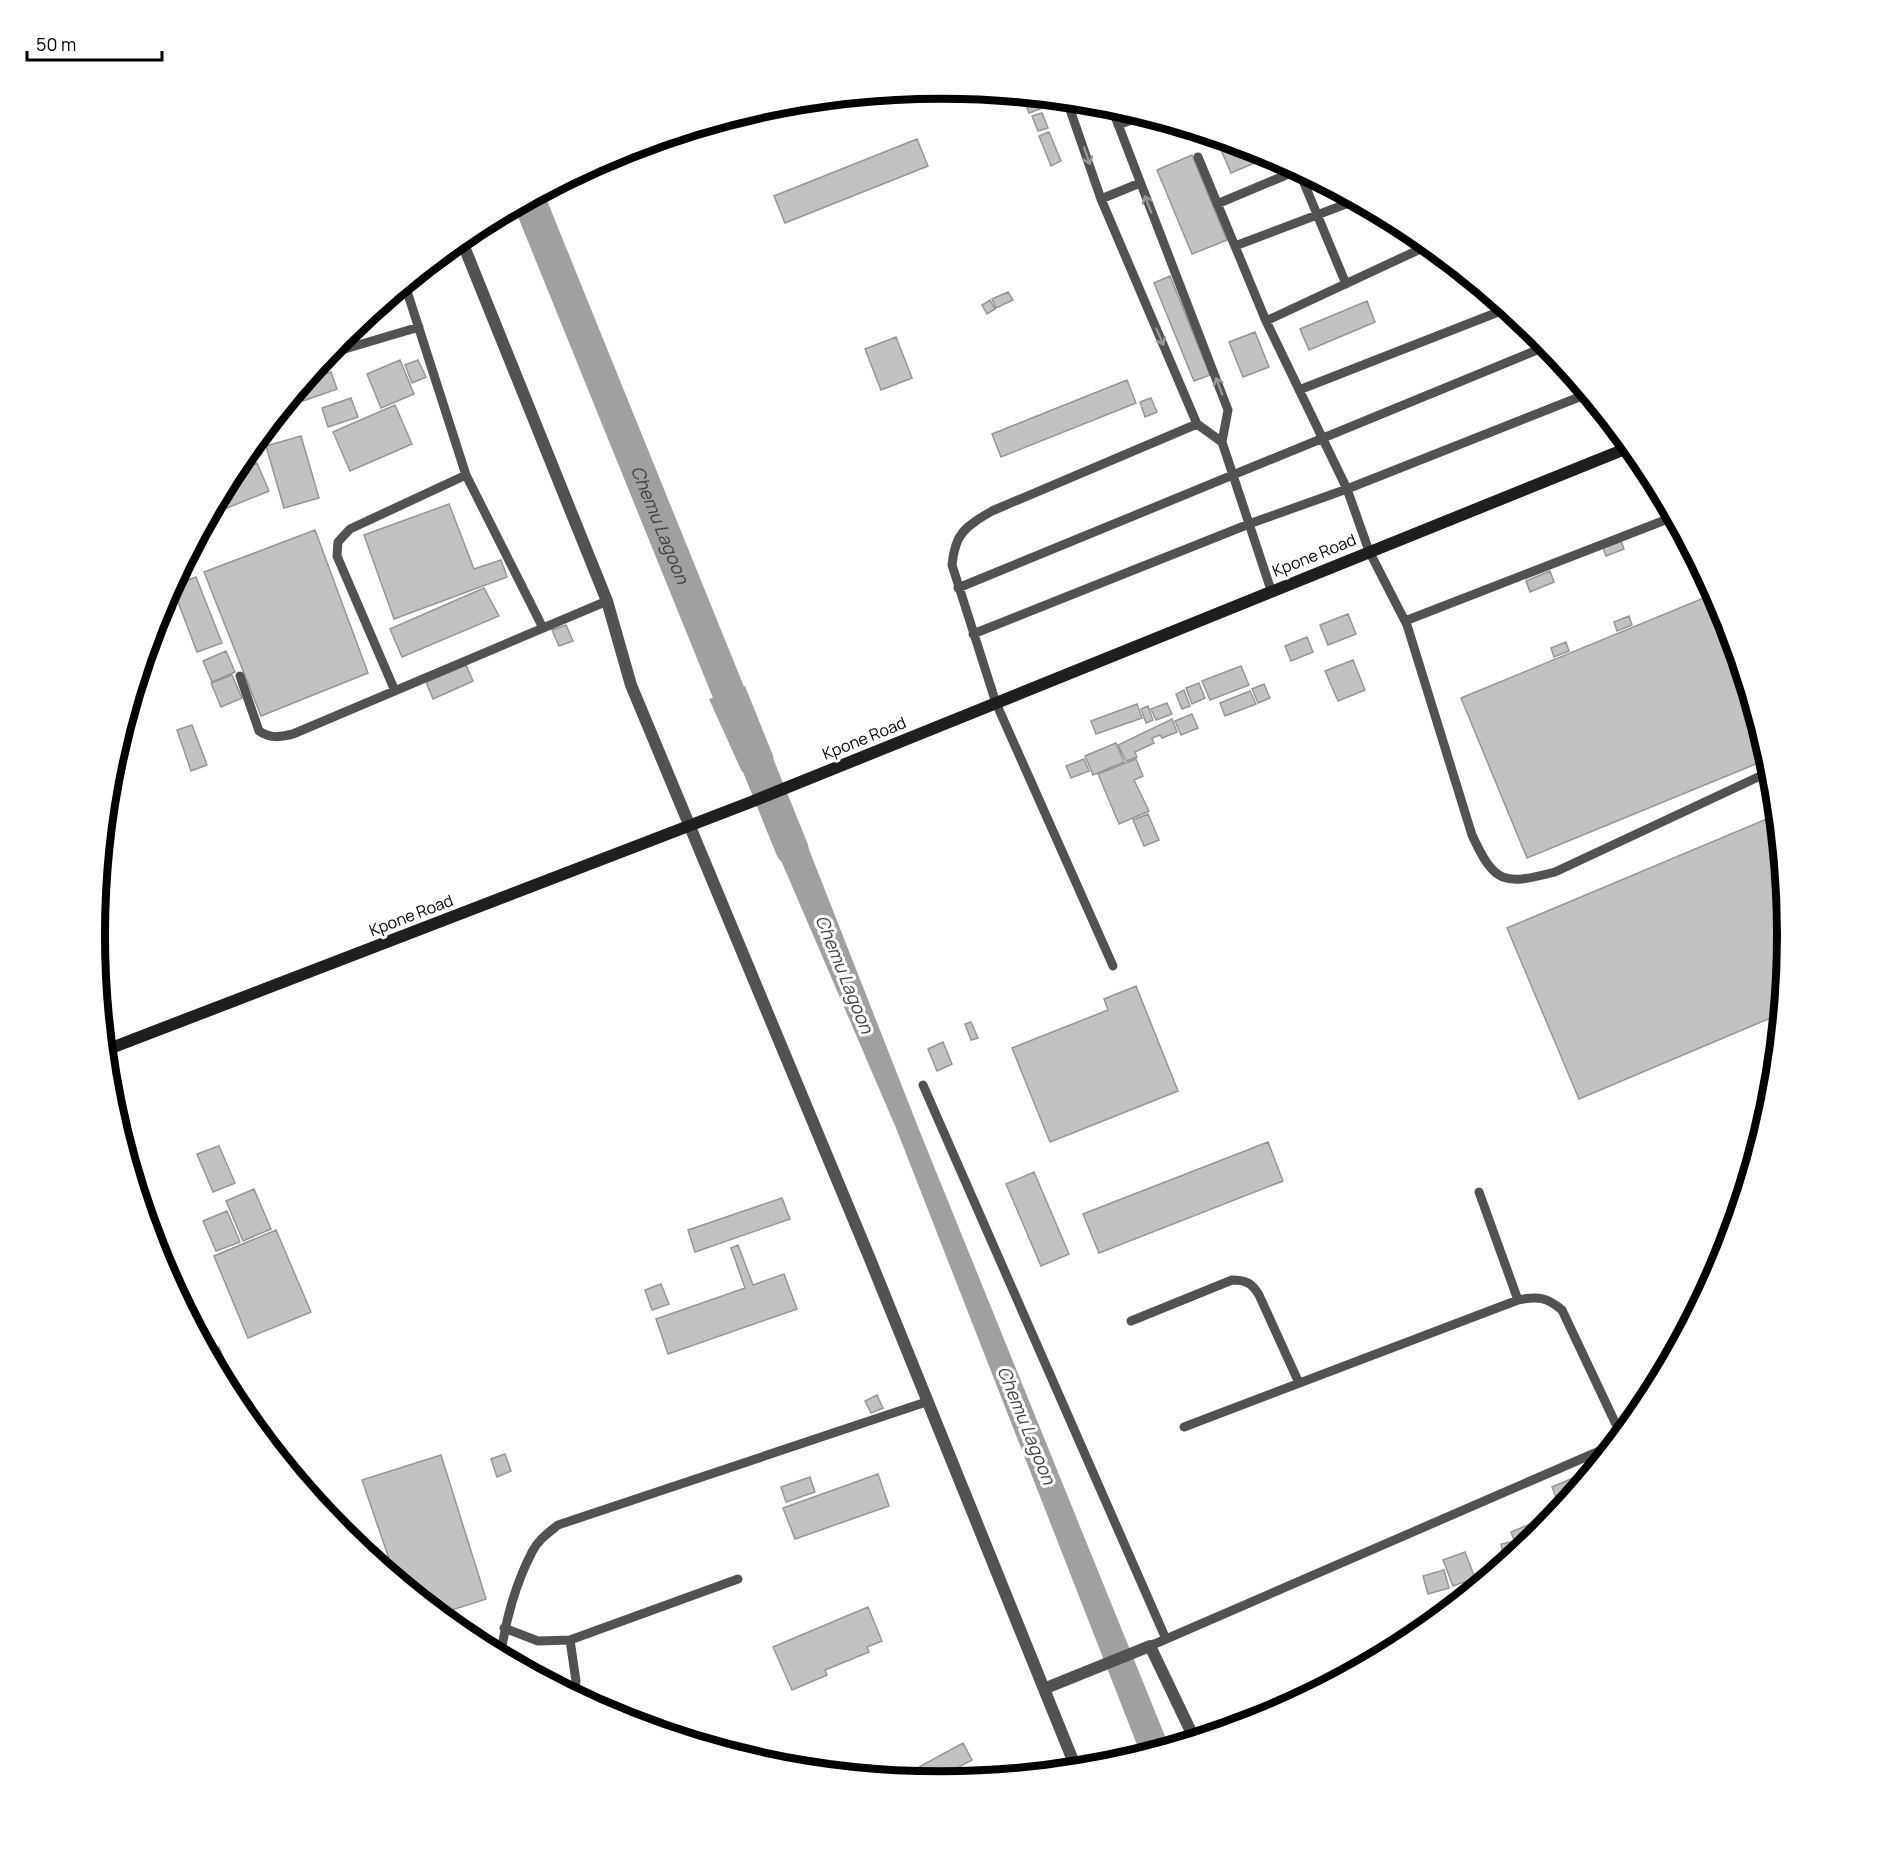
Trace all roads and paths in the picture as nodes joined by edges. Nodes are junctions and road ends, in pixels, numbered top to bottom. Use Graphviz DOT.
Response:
graph roads {
  1 [pos="1070,109"];
  2 [pos="1115,118"];
  3 [pos="1129,121"];
  4 [pos="1118,125"];
  5 [pos="1198,157"];
  6 [pos="1288,175"];
  7 [pos="1303,181"];
  8 [pos="1140,183"];
  9 [pos="1101,198"];
  10 [pos="1217,204"];
  11 [pos="1346,204"];
  12 [pos="1318,214"];
  13 [pos="1235,246"];
  14 [pos="465,249"];
  15 [pos="1419,250"];
  16 [pos="1346,284"];
  17 [pos="407,292"];
  18 [pos="1498,312"];
  19 [pos="1266,321"];
  20 [pos="419,327"];
  21 [pos="345,350"];
  22 [pos="1538,350"];
  23 [pos="1299,390"];
  24 [pos="1580,397"];
  25 [pos="1197,424"];
  26 [pos="1324,439"];
  27 [pos="1222,442"];
  28 [pos="1621,450"];
  29 [pos="1233,475"];
  30 [pos="466,476"];
  31 [pos="1347,489"];
  32 [pos="1666,520"];
  33 [pos="1249,524"];
  34 [pos="1369,551"];
  35 [pos="958,588"];
  36 [pos="1271,590"];
  37 [pos="607,601"];
  38 [pos="1405,621"];
  39 [pos="543,628"];
  40 [pos="973,634"];
  41 [pos="240,676"];
  42 [pos="395,691"];
  43 [pos="996,703"];
  44 [pos="1762,775"];
  45 [pos="690,824"];
  46 [pos="1113,966"];
  47 [pos="113,1047"];
  48 [pos="924,1085"];
  49 [pos="1479,1192"];
  50 [pos="1518,1300"];
  51 [pos="1131,1321"];
  52 [pos="1299,1383"];
  53 [pos="929,1401"];
  54 [pos="1617,1426"];
  55 [pos="1184,1427"];
  56 [pos="1598,1452"];
  57 [pos="738,1579"];
  58 [pos="504,1628"];
  59 [pos="1166,1639"];
  60 [pos="570,1640"];
  61 [pos="502,1646"];
  62 [pos="1150,1646"];
  63 [pos="575,1687"];
  64 [pos="1046,1688"];
  65 [pos="1191,1733"];
  66 [pos="1073,1760"];
  1 -- 9 [label="lane, one-way"];
  2 -- 4 [label="lane"];
  3 -- 4 [label="lane"];
  4 -- 8 [label="lane"];
  5 -- 10 [label="lane"];
  6 -- 10 [label="lane"];
  7 -- 12 [label="lane"];
  8 -- 9 [label="lane"];
  27 -- 8 [label="lane, one-way"];
  9 -- 25 [label="lane, one-way"];
  10 -- 13 [label="lane"];
  11 -- 12 [label="lane"];
  12 -- 13 [label="lane"];
  12 -- 16 [label="lane"];
  13 -- 19 [label="lane"];
  14 -- 37 [label="street"];
  15 -- 16 [label="lane"];
  16 -- 19 [label="lane"];
  17 -- 20 [label="lane"];
  18 -- 23 [label="lane"];
  19 -- 23 [label="lane"];
  20 -- 21 [label="lane"];
  20 -- 30 [label="lane"];
  22 -- 26 [label="lane"];
  23 -- 26 [label="lane"];
  24 -- 31 [label="lane"];
  25 -- 27 [label="lane"];
  25 -- 35 [label="lane"];
  26 -- 29 [label="lane"];
  26 -- 31 [label="lane"];
  27 -- 29 [label="lane"];
  28 -- 34 [label="main road, Kpone Road"];
  29 -- 33 [label="lane"];
  29 -- 35 [label="lane"];
  30 -- 39 [label="lane"];
  30 -- 42 [label="lane"];
  31 -- 33 [label="lane"];
  31 -- 34 [label="lane"];
  32 -- 38 [label="lane"];
  33 -- 36 [label="lane"];
  33 -- 40 [label="lane"];
  34 -- 36 [label="main road, Kpone Road"];
  34 -- 38 [label="lane"];
  35 -- 40 [label="lane"];
  36 -- 43 [label="main road, Kpone Road"];
  37 -- 39 [label="lane"];
  37 -- 45 [label="street"];
  38 -- 44 [label="lane"];
  39 -- 42 [label="lane"];
  40 -- 43 [label="lane"];
  41 -- 42 [label="lane"];
  43 -- 45 [label="main road, Kpone Road"];
  43 -- 46 [label="lane"];
  45 -- 47 [label="main road, Kpone Road"];
  45 -- 53 [label="street"];
  48 -- 59 [label="lane"];
  49 -- 50 [label="lane"];
  50 -- 52 [label="lane"];
  50 -- 54 [label="lane"];
  51 -- 52 [label="lane"];
  52 -- 55 [label="lane"];
  53 -- 58 [label="lane"];
  53 -- 64 [label="street"];
  56 -- 59 [label="lane"];
  57 -- 60 [label="lane"];
  58 -- 60 [label="lane"];
  58 -- 61 [label="lane"];
  59 -- 62 [label="lane"];
  60 -- 63 [label="lane"];
  62 -- 64 [label="street"];
  62 -- 65 [label="street"];
  64 -- 66 [label="street"];
}
